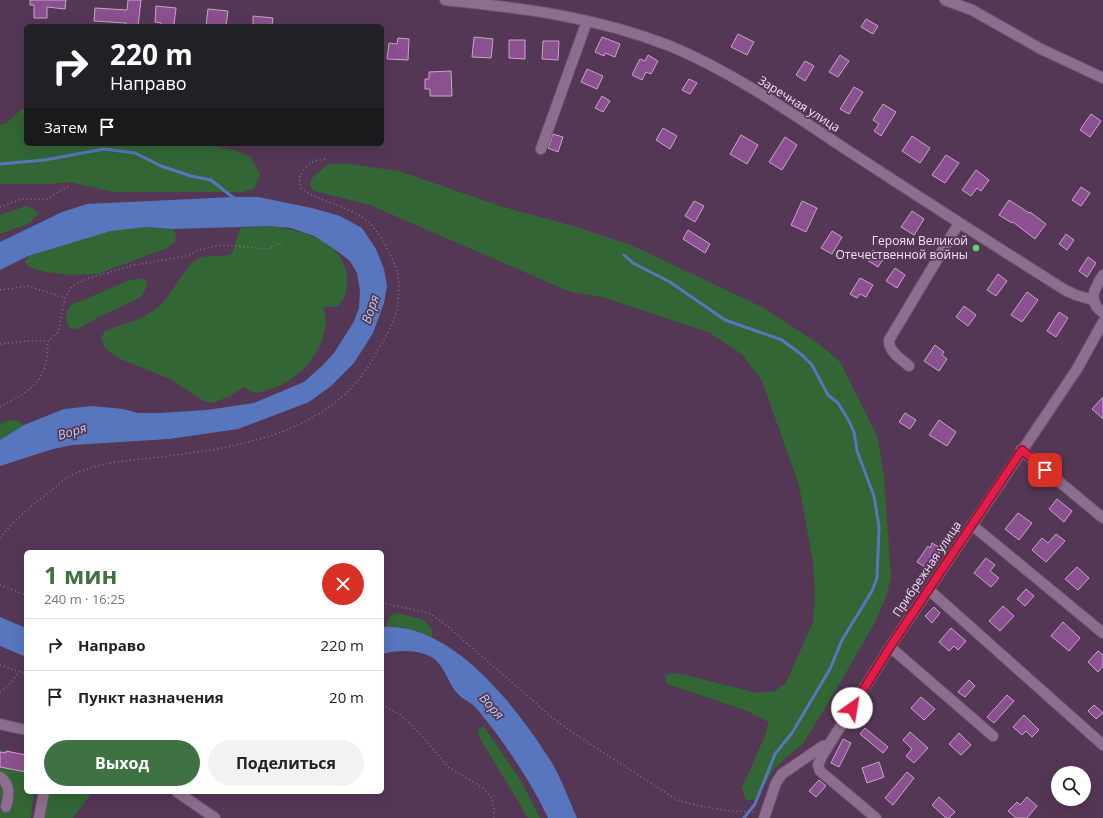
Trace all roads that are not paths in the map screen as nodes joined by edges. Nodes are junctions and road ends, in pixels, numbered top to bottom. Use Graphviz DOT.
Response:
graph roads {
  1 [pos="445,0"];
  2 [pos="944,0"];
  3 [pos="587,21"];
  4 [pos="1103,78"];
  5 [pos="541,149"];
  6 [pos="959,223"];
  7 [pos="1103,275"];
  8 [pos="1093,300"];
  9 [pos="1103,313"];
  10 [pos="1103,322"];
  11 [pos="909,366"];
  12 [pos="1022,450"];
  13 [pos="1103,518"];
  14 [pos="972,526"];
  15 [pos="929,590"];
  16 [pos="1103,633"];
  17 [pos="890,647"];
  18 [pos="0,724"];
  19 [pos="24,730"];
  20 [pos="993,736"];
  21 [pos="829,745"];
  22 [pos="1103,745"];
  23 [pos="0,778"];
  24 [pos="44,794"];
  25 [pos="180,794"];
  26 [pos="6,807"];
  27 [pos="765,815"];
  28 [pos="39,818"];
  29 [pos="215,818"];
  30 [pos="876,818"];
  1 -- 3 [label="street, Заречная улица"];
  2 -- 4 [label="street"];
  3 -- 5 [label="street"];
  3 -- 6 [label="street, Заречная улица"];
  6 -- 8 [label="street, Заречная улица"];
  6 -- 11 [label="street"];
  7 -- 8 [label="street"];
  8 -- 9 [label="street"];
  10 -- 12 [label="street, Прибрежная улица"];
  12 -- 13 [label="street"];
  12 -- 14 [label="street, Прибрежная улица"];
  14 -- 15 [label="street, Прибрежная улица"];
  14 -- 16 [label="street"];
  15 -- 17 [label="street, Прибрежная улица"];
  15 -- 22 [label="street"];
  17 -- 20 [label="street"];
  17 -- 21 [label="street, Прибрежная улица"];
  18 -- 19 [label="street"];
  21 -- 27 [label="street"];
  21 -- 30 [label="street, Прибрежная улица"];
  23 -- 26 [label="street"];
  24 -- 28 [label="street"];
  25 -- 29 [label="street"];
}
